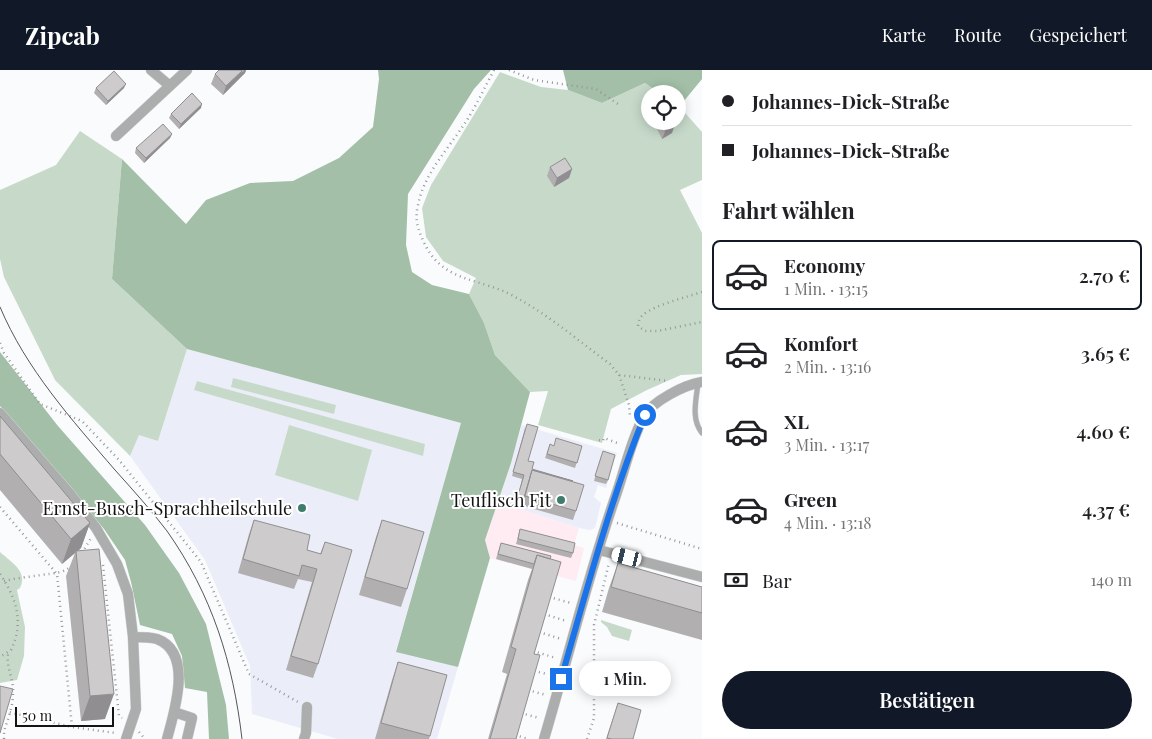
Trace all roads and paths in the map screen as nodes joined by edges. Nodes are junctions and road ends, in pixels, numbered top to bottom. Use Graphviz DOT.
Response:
graph roads {
  1 [pos="151,70"];
  2 [pos="187,70"];
  3 [pos="494,70"];
  4 [pos="509,70"];
  5 [pos="170,86"];
  6 [pos="618,104"];
  7 [pos="116,136"];
  8 [pos="702,292"];
  9 [pos="702,322"];
  10 [pos="0,344"];
  11 [pos="620,375"];
  12 [pos="700,383"];
  13 [pos="680,389"];
  14 [pos="0,414"];
  15 [pos="702,433"];
  16 [pos="599,440"];
  17 [pos="633,445"];
  18 [pos="0,507"];
  19 [pos="607,520"];
  20 [pos="100,533"];
  21 [pos="702,549"];
  22 [pos="598,550"];
  23 [pos="609,552"];
  24 [pos="82,554"];
  25 [pos="115,559"];
  26 [pos="78,561"];
  27 [pos="95,563"];
  28 [pos="594,564"];
  29 [pos="103,565"];
  30 [pos="608,568"];
  31 [pos="615,571"];
  32 [pos="0,574"];
  33 [pos="57,574"];
  34 [pos="702,577"];
  35 [pos="4,581"];
  36 [pos="549,597"];
  37 [pos="568,602"];
  38 [pos="544,614"];
  39 [pos="564,620"];
  40 [pos="538,632"];
  41 [pos="133,636"];
  42 [pos="572,642"];
  43 [pos="533,651"];
  44 [pos="8,654"];
  45 [pos="0,658"];
  46 [pos="567,661"];
  47 [pos="528,669"];
  48 [pos="561,679"];
  49 [pos="528,690"];
  50 [pos="534,692"];
  51 [pos="307,708"];
  52 [pos="0,710"];
  53 [pos="10,712"];
  54 [pos="174,712"];
  55 [pos="521,712"];
  56 [pos="527,714"];
  57 [pos="72,727"];
  58 [pos="128,733"];
  59 [pos="515,735"];
  60 [pos="4,739"];
  61 [pos="166,739"];
  62 [pos="187,739"];
  63 [pos="304,739"];
  64 [pos="528,739"];
  65 [pos="544,739"];
  66 [pos="587,739"];
  1 -- 5 [label="street"];
  2 -- 5 [label="street"];
  3 -- 11 [label="path"];
  4 -- 6 [label="path"];
  5 -- 7 [label="street"];
  8 -- 9 [label="path"];
  10 -- 51 [label="path"];
  11 -- 13 [label="path"];
  11 -- 17 [label="path"];
  12 -- 13 [label="street"];
  12 -- 15 [label="lane"];
  13 -- 17 [label="street"];
  14 -- 20 [label="street"];
  16 -- 17 [label="path"];
  17 -- 19 [label="street"];
  18 -- 33 [label="path"];
  19 -- 21 [label="path"];
  19 -- 22 [label="street"];
  20 -- 24 [label="path"];
  20 -- 25 [label="street"];
  22 -- 23 [label="street"];
  22 -- 28 [label="street"];
  23 -- 30 [label="path"];
  23 -- 34 [label="street"];
  25 -- 29 [label="path"];
  25 -- 41 [label="street"];
  26 -- 33 [label="path"];
  27 -- 29 [label="path"];
  28 -- 30 [label="path"];
  28 -- 42 [label="street"];
  29 -- 58 [label="path"];
  30 -- 31 [label="path"];
  30 -- 66 [label="path"];
  32 -- 35 [label="path"];
  33 -- 35 [label="path"];
  33 -- 57 [label="path"];
  35 -- 44 [label="path"];
  36 -- 37 [label="path"];
  38 -- 39 [label="path"];
  40 -- 42 [label="path"];
  41 -- 54 [label="street"];
  41 -- 58 [label="street"];
  42 -- 46 [label="street"];
  43 -- 46 [label="path"];
  44 -- 45 [label="path"];
  44 -- 53 [label="path"];
  46 -- 48 [label="street"];
  47 -- 48 [label="path"];
  48 -- 65 [label="street"];
  49 -- 50 [label="path"];
  51 -- 63 [label="street"];
  52 -- 53 [label="path"];
  53 -- 57 [label="path"];
  53 -- 60 [label="path"];
  54 -- 61 [label="street"];
  54 -- 62 [label="street"];
  55 -- 56 [label="path"];
  57 -- 58 [label="path"];
  59 -- 64 [label="path"];
}
